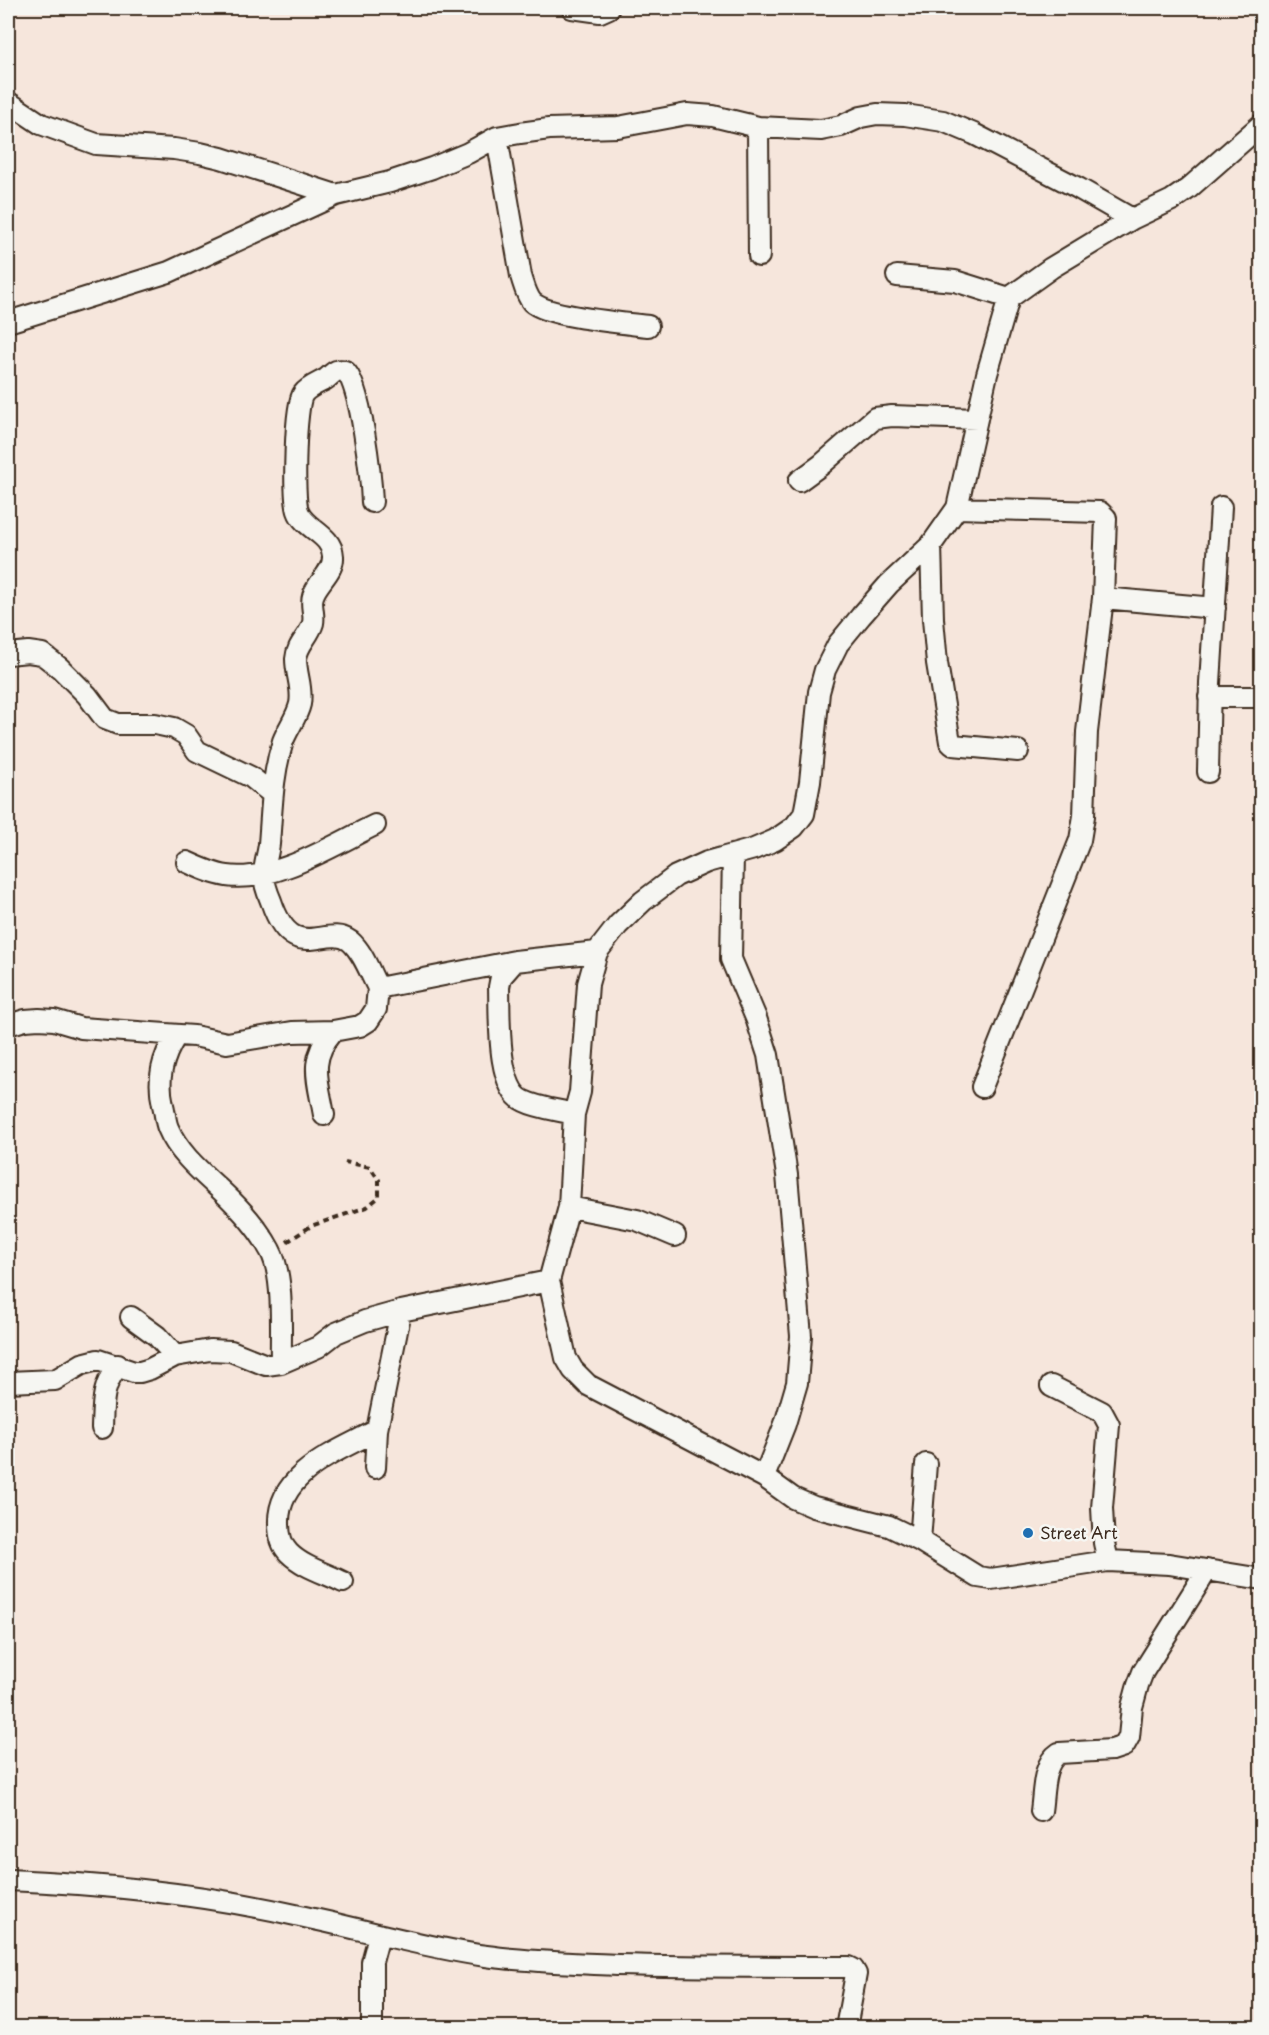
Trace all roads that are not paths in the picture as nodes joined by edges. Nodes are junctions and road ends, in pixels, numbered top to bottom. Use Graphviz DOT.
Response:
graph roads {
  1 [pos="572,8"];
  2 [pos="609,8"];
  3 [pos="8,102"];
  4 [pos="1262,124"];
  5 [pos="758,127"];
  6 [pos="497,137"];
  7 [pos="336,195"];
  8 [pos="1132,219"];
  9 [pos="759,256"];
  10 [pos="897,276"];
  11 [pos="1009,298"];
  12 [pos="8,322"];
  13 [pos="648,327"];
  14 [pos="977,419"];
  15 [pos="799,481"];
  16 [pos="372,502"];
  17 [pos="1221,507"];
  18 [pos="957,508"];
  19 [pos="931,545"];
  20 [pos="1103,598"];
  21 [pos="1215,608"];
  22 [pos="8,654"];
  23 [pos="1209,697"];
  24 [pos="1262,697"];
  25 [pos="1018,751"];
  26 [pos="1208,772"];
  27 [pos="271,792"];
  28 [pos="375,825"];
  29 [pos="733,855"];
  30 [pos="187,862"];
  31 [pos="264,876"];
  32 [pos="597,952"];
  33 [pos="515,961"];
  34 [pos="378,988"];
  35 [pos="8,1025"];
  36 [pos="333,1031"];
  37 [pos="176,1036"];
  38 [pos="982,1087"];
  39 [pos="324,1114"];
  40 [pos="574,1114"];
  41 [pos="569,1207"];
  42 [pos="675,1236"];
  43 [pos="549,1281"];
  44 [pos="400,1311"];
  45 [pos="131,1317"];
  46 [pos="175,1356"];
  47 [pos="281,1364"];
  48 [pos="118,1365"];
  49 [pos="8,1382"];
  50 [pos="1051,1386"];
  51 [pos="102,1428"];
  52 [pos="377,1430"];
  53 [pos="926,1464"];
  54 [pos="375,1468"];
  55 [pos="764,1477"];
  56 [pos="920,1541"];
  57 [pos="1108,1561"];
  58 [pos="1207,1570"];
  59 [pos="1262,1579"];
  60 [pos="343,1582"];
  61 [pos="1041,1811"];
  62 [pos="8,1880"];
  63 [pos="379,1936"];
  64 [pos="372,2028"];
  65 [pos="846,2028"];
  1 -- 2 [label="street"];
  3 -- 7 [label="street"];
  4 -- 8 [label="street"];
  5 -- 6 [label="street"];
  5 -- 8 [label="street"];
  5 -- 9 [label="street"];
  6 -- 7 [label="street"];
  6 -- 13 [label="street"];
  7 -- 12 [label="street"];
  8 -- 11 [label="street"];
  10 -- 11 [label="street"];
  11 -- 14 [label="street"];
  14 -- 15 [label="street"];
  14 -- 18 [label="street"];
  16 -- 27 [label="street"];
  17 -- 21 [label="street"];
  18 -- 19 [label="street"];
  18 -- 20 [label="street"];
  19 -- 25 [label="street"];
  19 -- 29 [label="street"];
  20 -- 21 [label="street"];
  20 -- 38 [label="street"];
  21 -- 23 [label="street"];
  22 -- 27 [label="street"];
  23 -- 24 [label="street"];
  23 -- 26 [label="street"];
  27 -- 31 [label="street"];
  28 -- 31 [label="street"];
  29 -- 32 [label="street"];
  29 -- 55 [label="street"];
  30 -- 31 [label="street"];
  31 -- 34 [label="street"];
  32 -- 33 [label="street"];
  32 -- 40 [label="street"];
  33 -- 34 [label="street"];
  33 -- 40 [label="street"];
  34 -- 36 [label="street"];
  35 -- 37 [label="street"];
  36 -- 37 [label="street"];
  36 -- 39 [label="street"];
  37 -- 47 [label="street"];
  40 -- 41 [label="street"];
  41 -- 42 [label="street"];
  41 -- 43 [label="street"];
  43 -- 44 [label="street"];
  43 -- 55 [label="street"];
  44 -- 47 [label="street"];
  44 -- 52 [label="street"];
  45 -- 46 [label="street"];
  46 -- 47 [label="street"];
  46 -- 48 [label="street"];
  48 -- 49 [label="street"];
  48 -- 51 [label="street"];
  50 -- 57 [label="street"];
  52 -- 54 [label="street"];
  52 -- 60 [label="street"];
  53 -- 56 [label="street"];
  55 -- 56 [label="street"];
  56 -- 57 [label="street"];
  57 -- 58 [label="street"];
  58 -- 59 [label="street"];
  58 -- 61 [label="street"];
  62 -- 63 [label="street"];
  63 -- 64 [label="street"];
  63 -- 65 [label="street"];
}
